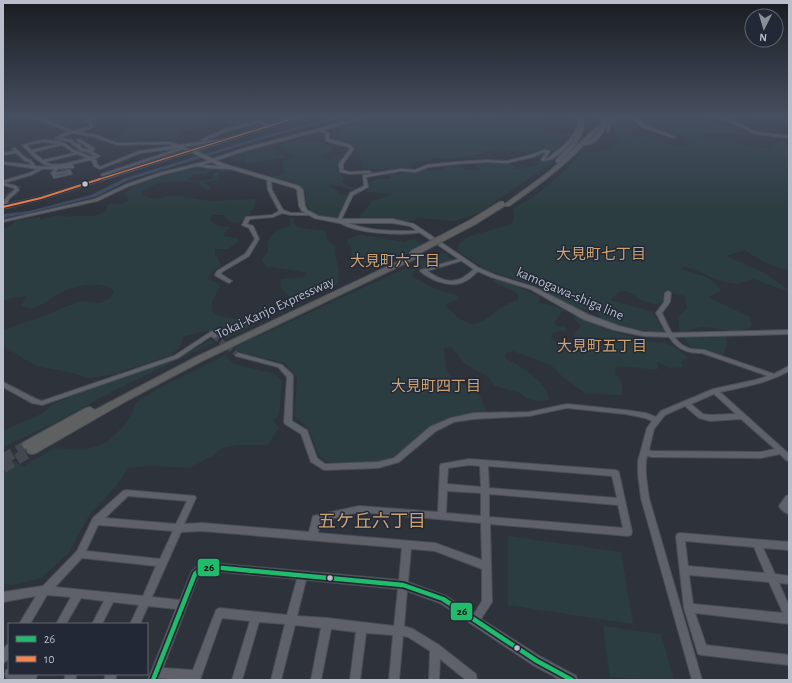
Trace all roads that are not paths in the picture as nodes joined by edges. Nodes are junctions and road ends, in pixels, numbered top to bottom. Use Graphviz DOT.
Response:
graph roads {
  1 [pos="26,147"];
  2 [pos="50,147"];
  3 [pos="66,147"];
  4 [pos="79,147"];
  5 [pos="92,147"];
  6 [pos="178,147"];
  7 [pos="207,147"];
  8 [pos="254,147"];
  9 [pos="350,147"];
  10 [pos="564,147"];
  11 [pos="569,147"];
  12 [pos="572,147"];
  13 [pos="579,147"];
  14 [pos="583,147"];
  15 [pos="181,148"];
  16 [pos="14,149"];
  17 [pos="71,150"];
  18 [pos="31,151"];
  19 [pos="88,151"];
  20 [pos="17,152"];
  21 [pos="193,152"];
  22 [pos="77,153"];
  23 [pos="3,154"];
  24 [pos="36,154"];
  25 [pos="131,155"];
  26 [pos="83,156"];
  27 [pos="113,157"];
  28 [pos="40,158"];
  29 [pos="90,158"];
  30 [pos="117,160"];
  31 [pos="149,160"];
  32 [pos="211,160"];
  33 [pos="566,160"];
  34 [pos="43,161"];
  35 [pos="3,163"];
  36 [pos="48,164"];
  37 [pos="68,164"];
  38 [pos="197,165"];
  39 [pos="20,166"];
  40 [pos="32,167"];
  41 [pos="553,167"];
  42 [pos="42,168"];
  43 [pos="57,168"];
  44 [pos="100,168"];
  45 [pos="230,168"];
  46 [pos="16,169"];
  47 [pos="386,172"];
  48 [pos="54,174"];
  49 [pos="103,177"];
  50 [pos="272,180"];
  51 [pos="3,183"];
  52 [pos="504,205"];
  53 [pos="4,207"];
  54 [pos="282,211"];
  55 [pos="308,214"];
  56 [pos="3,221"];
  57 [pos="339,221"];
  58 [pos="462,259"];
  59 [pos="477,269"];
  60 [pos="228,281"];
  61 [pos="668,293"];
  62 [pos="789,332"];
  63 [pos="671,335"];
  64 [pos="214,336"];
  65 [pos="238,355"];
  66 [pos="789,368"];
  67 [pos="775,376"];
  68 [pos="3,384"];
  69 [pos="715,391"];
  70 [pos="687,404"];
  71 [pos="741,416"];
  72 [pos="656,420"];
  73 [pos="30,447"];
  74 [pos="780,451"];
  75 [pos="645,452"];
  76 [pos="789,458"];
  77 [pos="484,463"];
  78 [pos="443,487"];
  79 [pos="484,490"];
  80 [pos="789,498"];
  81 [pos="621,502"];
  82 [pos="789,511"];
  83 [pos="442,516"];
  84 [pos="485,520"];
  85 [pos="96,521"];
  86 [pos="178,528"];
  87 [pos="313,537"];
  88 [pos="757,544"];
  89 [pos="407,545"];
  90 [pos="789,546"];
  91 [pos="80,554"];
  92 [pos="162,563"];
  93 [pos="486,566"];
  94 [pos="684,570"];
  95 [pos="302,576"];
  96 [pos="772,578"];
  97 [pos="789,580"];
  98 [pos="403,585"];
  99 [pos="45,590"];
  100 [pos="78,594"];
  101 [pos="111,597"];
  102 [pos="4,598"];
  103 [pos="146,600"];
  104 [pos="182,605"];
  105 [pos="689,608"];
  106 [pos="256,616"];
  107 [pos="789,618"];
  108 [pos="291,619"];
  109 [pos="474,620"];
  110 [pos="25,623"];
  111 [pos="62,623"];
  112 [pos="98,623"];
  113 [pos="135,623"];
  114 [pos="327,623"];
  115 [pos="362,627"];
  116 [pos="399,631"];
  117 [pos="435,649"];
  118 [pos="789,660"];
  119 [pos="16,675"];
  120 [pos="155,676"];
  121 [pos="31,677"];
  122 [pos="565,679"];
  123 [pos="237,680"];
  124 [pos="276,680"];
  125 [pos="316,680"];
  126 [pos="355,680"];
  127 [pos="394,680"];
  128 [pos="434,680"];
  129 [pos="472,680"];
  130 [pos="697,680"];
  1 -- 18 [label="street"];
  2 -- 18 [label="street"];
  3 -- 17 [label="street"];
  3 -- 24 [label="street"];
  4 -- 19 [label="street"];
  5 -- 19 [label="street"];
  6 -- 15 [label="street"];
  7 -- 21 [label="main road"];
  8 -- 32 [label="street"];
  9 -- 47 [label="street"];
  10 -- 47 [label="street"];
  11 -- 41 [label="highway"];
  12 -- 41 [label="highway"];
  13 -- 33 [label="highway"];
  14 -- 33 [label="highway, bridge"];
  15 -- 21 [label="street"];
  15 -- 25 [label="street"];
  15 -- 31 [label="street"];
  16 -- 20 [label="street"];
  17 -- 22 [label="street"];
  17 -- 28 [label="street"];
  18 -- 24 [label="street"];
  19 -- 29 [label="street"];
  20 -- 23 [label="street"];
  20 -- 40 [label="street"];
  21 -- 32 [label="main road"];
  21 -- 49 [label="main road"];
  22 -- 26 [label="street"];
  22 -- 34 [label="street"];
  24 -- 28 [label="street"];
  25 -- 30 [label="street"];
  25 -- 31 [label="street"];
  26 -- 29 [label="street"];
  26 -- 36 [label="street"];
  27 -- 30 [label="street"];
  28 -- 34 [label="street"];
  29 -- 37 [label="street"];
  29 -- 44 [label="street"];
  30 -- 44 [label="street"];
  31 -- 49 [label="street"];
  32 -- 38 [label="street"];
  32 -- 45 [label="main road"];
  33 -- 52 [label="highway, Tokai-Kanjo Expressway"];
  34 -- 36 [label="street"];
  35 -- 39 [label="street"];
  36 -- 37 [label="street"];
  37 -- 43 [label="street"];
  38 -- 45 [label="street"];
  38 -- 56 [label="street"];
  39 -- 40 [label="street"];
  39 -- 46 [label="street"];
  40 -- 42 [label="street"];
  41 -- 52 [label="highway, Tokai-Kanjo Expressway"];
  42 -- 43 [label="street"];
  42 -- 51 [label="street"];
  43 -- 48 [label="street"];
  44 -- 49 [label="street"];
  45 -- 50 [label="main road"];
  47 -- 57 [label="street"];
  49 -- 53 [label="main road"];
  50 -- 54 [label="street"];
  50 -- 55 [label="main road"];
  51 -- 53 [label="street"];
  52 -- 73 [label="highway, Tokai-Kanjo Expressway, bridge"];
  54 -- 55 [label="street"];
  54 -- 60 [label="street"];
  55 -- 57 [label="main road, kamogawa-shiga line"];
  57 -- 58 [label="main road, kamogawa-shiga line"];
  58 -- 59 [label="main road, kamogawa-shiga line"];
  58 -- 59 [label="street"];
  59 -- 63 [label="main road, kamogawa-shiga line"];
  61 -- 63 [label="street"];
  62 -- 63 [label="main road, kamogawa-shiga line"];
  63 -- 67 [label="street"];
  64 -- 68 [label="street"];
  65 -- 72 [label="street"];
  66 -- 67 [label="street"];
  67 -- 69 [label="street"];
  69 -- 70 [label="street"];
  69 -- 71 [label="street"];
  70 -- 71 [label="street"];
  70 -- 72 [label="street"];
  71 -- 74 [label="street"];
  72 -- 75 [label="street"];
  74 -- 75 [label="street"];
  74 -- 76 [label="street"];
  75 -- 130 [label="street"];
  77 -- 78 [label="street"];
  77 -- 79 [label="street"];
  77 -- 81 [label="street"];
  78 -- 79 [label="street"];
  78 -- 83 [label="street"];
  79 -- 81 [label="street"];
  79 -- 84 [label="street"];
  80 -- 82 [label="street"];
  81 -- 84 [label="street"];
  83 -- 84 [label="street"];
  83 -- 87 [label="street"];
  84 -- 93 [label="street"];
  85 -- 86 [label="street"];
  85 -- 86 [label="street"];
  85 -- 91 [label="street"];
  86 -- 87 [label="street"];
  86 -- 92 [label="street"];
  87 -- 89 [label="street"];
  88 -- 90 [label="street"];
  88 -- 94 [label="street"];
  88 -- 96 [label="street"];
  89 -- 93 [label="street"];
  89 -- 98 [label="street"];
  91 -- 92 [label="street"];
  91 -- 99 [label="street"];
  92 -- 103 [label="street"];
  93 -- 109 [label="street"];
  94 -- 96 [label="street"];
  94 -- 105 [label="street"];
  95 -- 98 [label="street"];
  95 -- 104 [label="street"];
  95 -- 108 [label="street"];
  96 -- 97 [label="street"];
  96 -- 107 [label="street"];
  98 -- 109 [label="street"];
  98 -- 116 [label="street"];
  99 -- 100 [label="street"];
  99 -- 102 [label="street"];
  99 -- 110 [label="street"];
  100 -- 101 [label="street"];
  100 -- 111 [label="street"];
  101 -- 103 [label="street"];
  101 -- 112 [label="street"];
  103 -- 104 [label="street"];
  103 -- 113 [label="street"];
  104 -- 120 [label="street"];
  105 -- 107 [label="street"];
  105 -- 118 [label="street"];
  106 -- 108 [label="street"];
  106 -- 120 [label="street"];
  106 -- 123 [label="street"];
  108 -- 114 [label="street"];
  108 -- 124 [label="street"];
  109 -- 122 [label="street"];
  114 -- 115 [label="street"];
  114 -- 125 [label="street"];
  115 -- 116 [label="street"];
  115 -- 126 [label="street"];
  116 -- 117 [label="street"];
  116 -- 127 [label="street"];
  117 -- 128 [label="street"];
  117 -- 129 [label="street"];
  119 -- 121 [label="street"];
}
